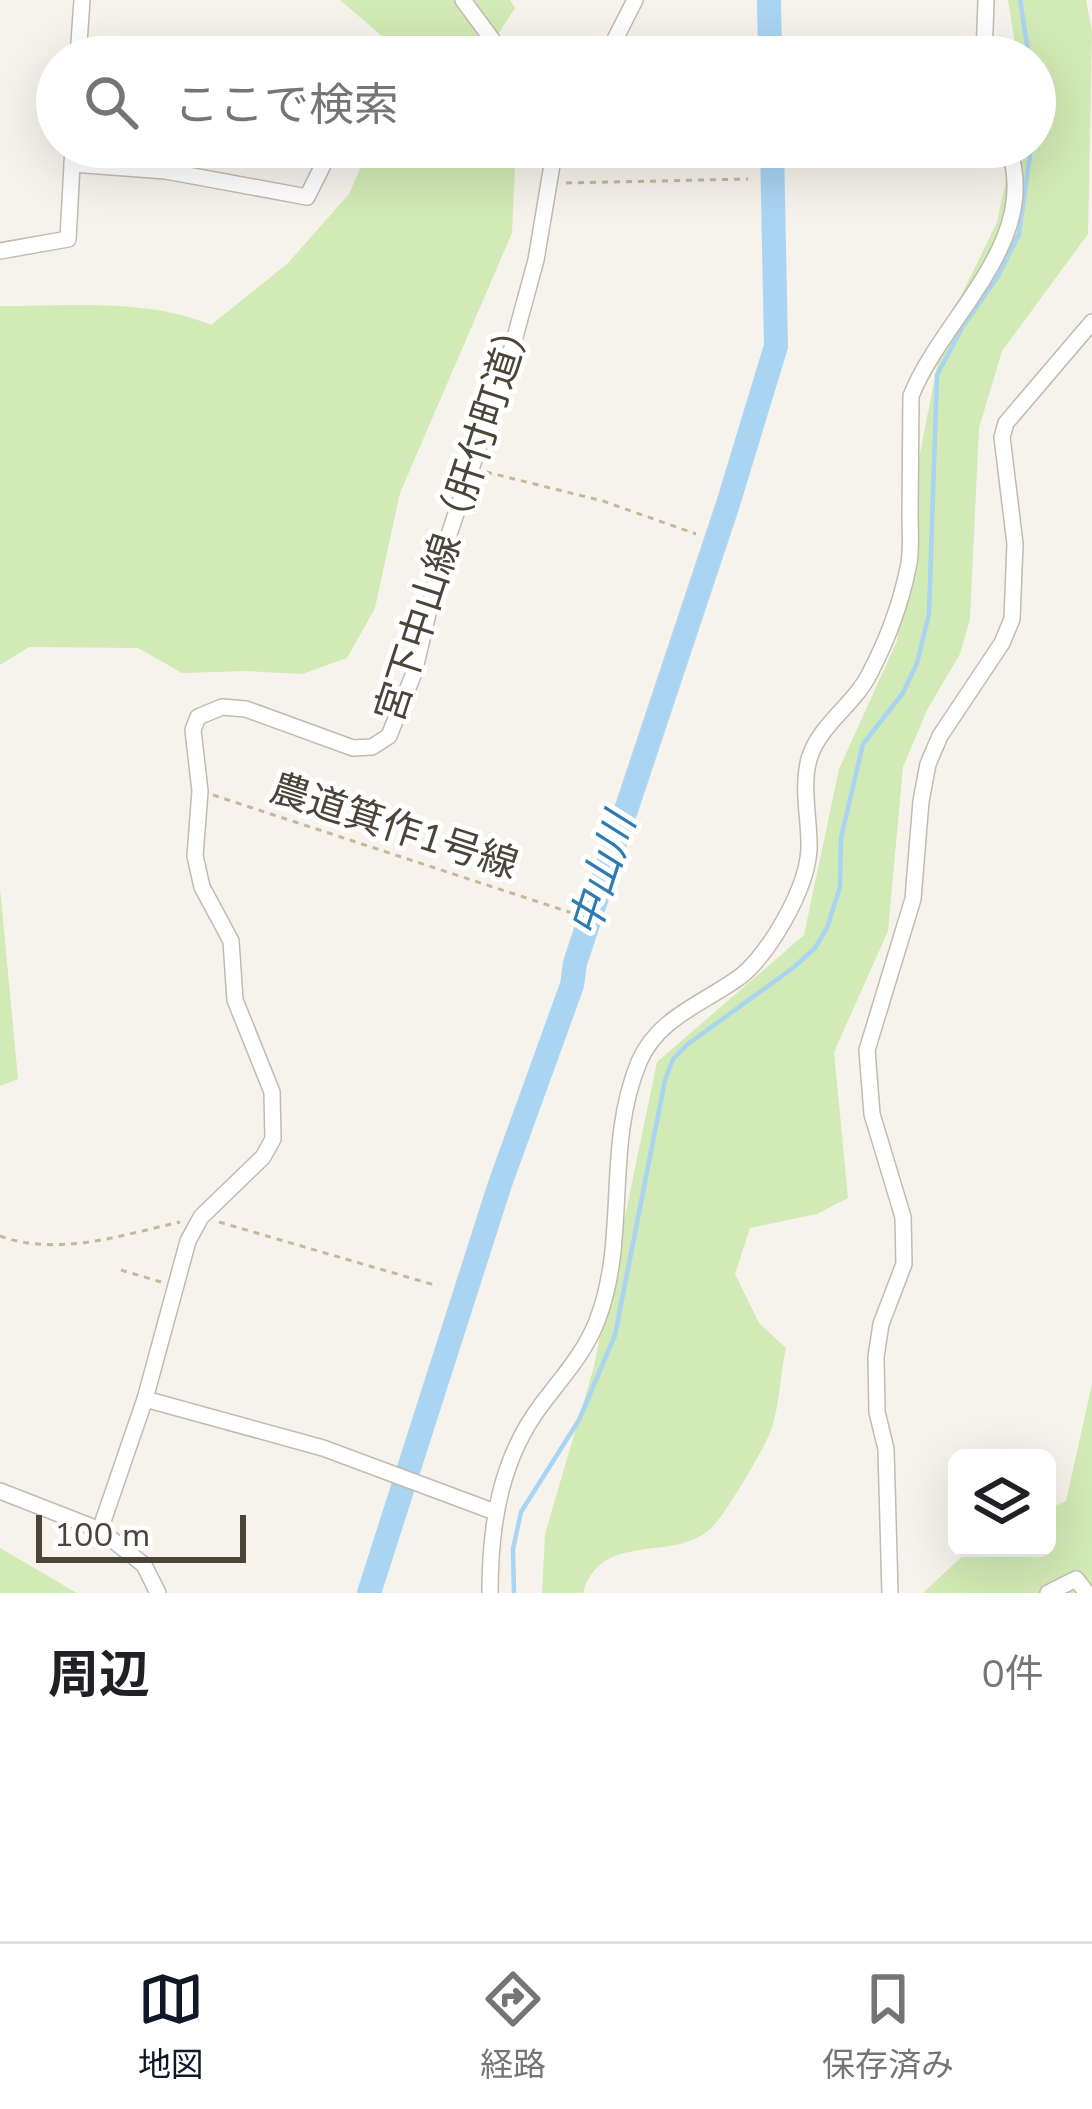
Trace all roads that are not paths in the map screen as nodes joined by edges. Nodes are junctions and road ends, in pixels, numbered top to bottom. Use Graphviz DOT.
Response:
graph roads {
  1 [pos="82,0"];
  2 [pos="463,0"];
  3 [pos="635,0"];
  4 [pos="986,0"];
  5 [pos="79,36"];
  6 [pos="490,36"];
  7 [pos="617,36"];
  8 [pos="985,36"];
  9 [pos="71,168"];
  10 [pos="147,168"];
  11 [pos="322,168"];
  12 [pos="550,168"];
  13 [pos="1015,168"];
  14 [pos="0,251"];
  15 [pos="1092,322"];
  16 [pos="145,1399"];
  17 [pos="0,1491"];
  18 [pos="495,1512"];
  19 [pos="100,1530"];
  20 [pos="158,1593"];
  21 [pos="490,1593"];
  22 [pos="890,1593"];
  23 [pos="1048,1593"];
  24 [pos="1087,1593"];
  1 -- 5 [label="street"];
  2 -- 6 [label="street"];
  3 -- 7 [label="street"];
  4 -- 8 [label="street"];
  9 -- 14 [label="street"];
  10 -- 11 [label="street"];
  12 -- 16 [label="street, 宮下中山線（肝付町道）"];
  13 -- 18 [label="street"];
  15 -- 22 [label="street"];
  16 -- 18 [label="street"];
  16 -- 19 [label="street, 宮下中山線（肝付町道）"];
  17 -- 19 [label="street"];
  18 -- 21 [label="street"];
  19 -- 20 [label="street"];
  23 -- 24 [label="street"];
}
